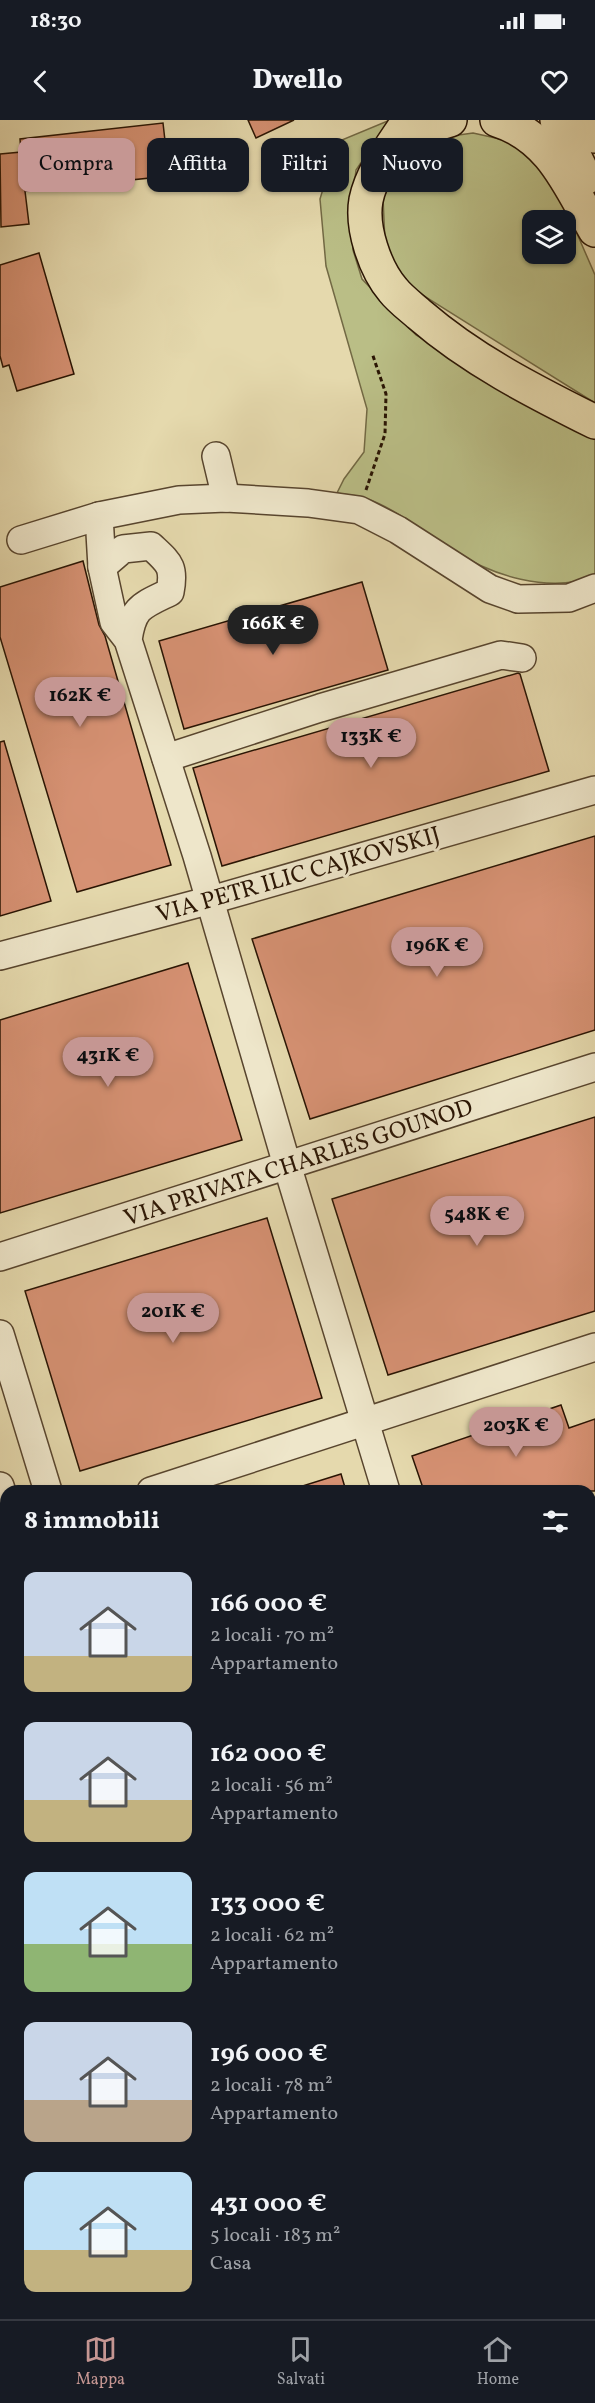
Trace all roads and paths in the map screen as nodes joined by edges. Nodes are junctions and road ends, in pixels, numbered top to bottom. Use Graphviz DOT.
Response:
graph roads {
  1 [pos="450,120"];
  2 [pos="497,120"];
  3 [pos="557,120"];
  4 [pos="589,120"];
  5 [pos="401,132"];
  6 [pos="595,135"];
  7 [pos="595,198"];
  8 [pos="595,230"];
  9 [pos="372,353"];
  10 [pos="595,422"];
  11 [pos="216,456"];
  12 [pos="226,498"];
  13 [pos="359,510"];
  14 [pos="99,516"];
  15 [pos="21,540"];
  16 [pos="102,567"];
  17 [pos="595,588"];
  18 [pos="128,640"];
  19 [pos="522,658"];
  20 [pos="166,758"];
  21 [pos="595,790"];
  22 [pos="211,900"];
  23 [pos="0,956"];
  24 [pos="595,1067"];
  25 [pos="287,1165"];
  26 [pos="0,1257"];
  27 [pos="0,1334"];
  28 [pos="595,1347"];
  29 [pos="364,1422"];
  30 [pos="46,1485"];
  31 [pos="170,1485"];
  32 [pos="384,1485"];
  1 -- 5 [label="highway"];
  2 -- 8 [label="highway"];
  3 -- 7 [label="highway"];
  4 -- 6 [label="highway"];
  5 -- 10 [label="highway"];
  9 -- 13 [label="path"];
  11 -- 12 [label="street"];
  12 -- 13 [label="street"];
  12 -- 14 [label="street"];
  13 -- 17 [label="street"];
  14 -- 15 [label="street"];
  14 -- 16 [label="street"];
  16 -- 18 [label="street"];
  16 -- 18 [label="street"];
  18 -- 20 [label="street"];
  19 -- 20 [label="street"];
  20 -- 22 [label="street"];
  21 -- 22 [label="street, VIA PETR ILIC CAJKOVSKIJ"];
  22 -- 23 [label="street, VIA PETR ILIC CAJKOVSKIJ"];
  22 -- 25 [label="street"];
  24 -- 25 [label="street, VIA PRIVATA CHARLES GOUNOD"];
  25 -- 26 [label="street, VIA PRIVATA CHARLES GOUNOD"];
  25 -- 29 [label="street"];
  27 -- 30 [label="street"];
  28 -- 29 [label="street"];
  29 -- 31 [label="street"];
  29 -- 32 [label="street"];
}
